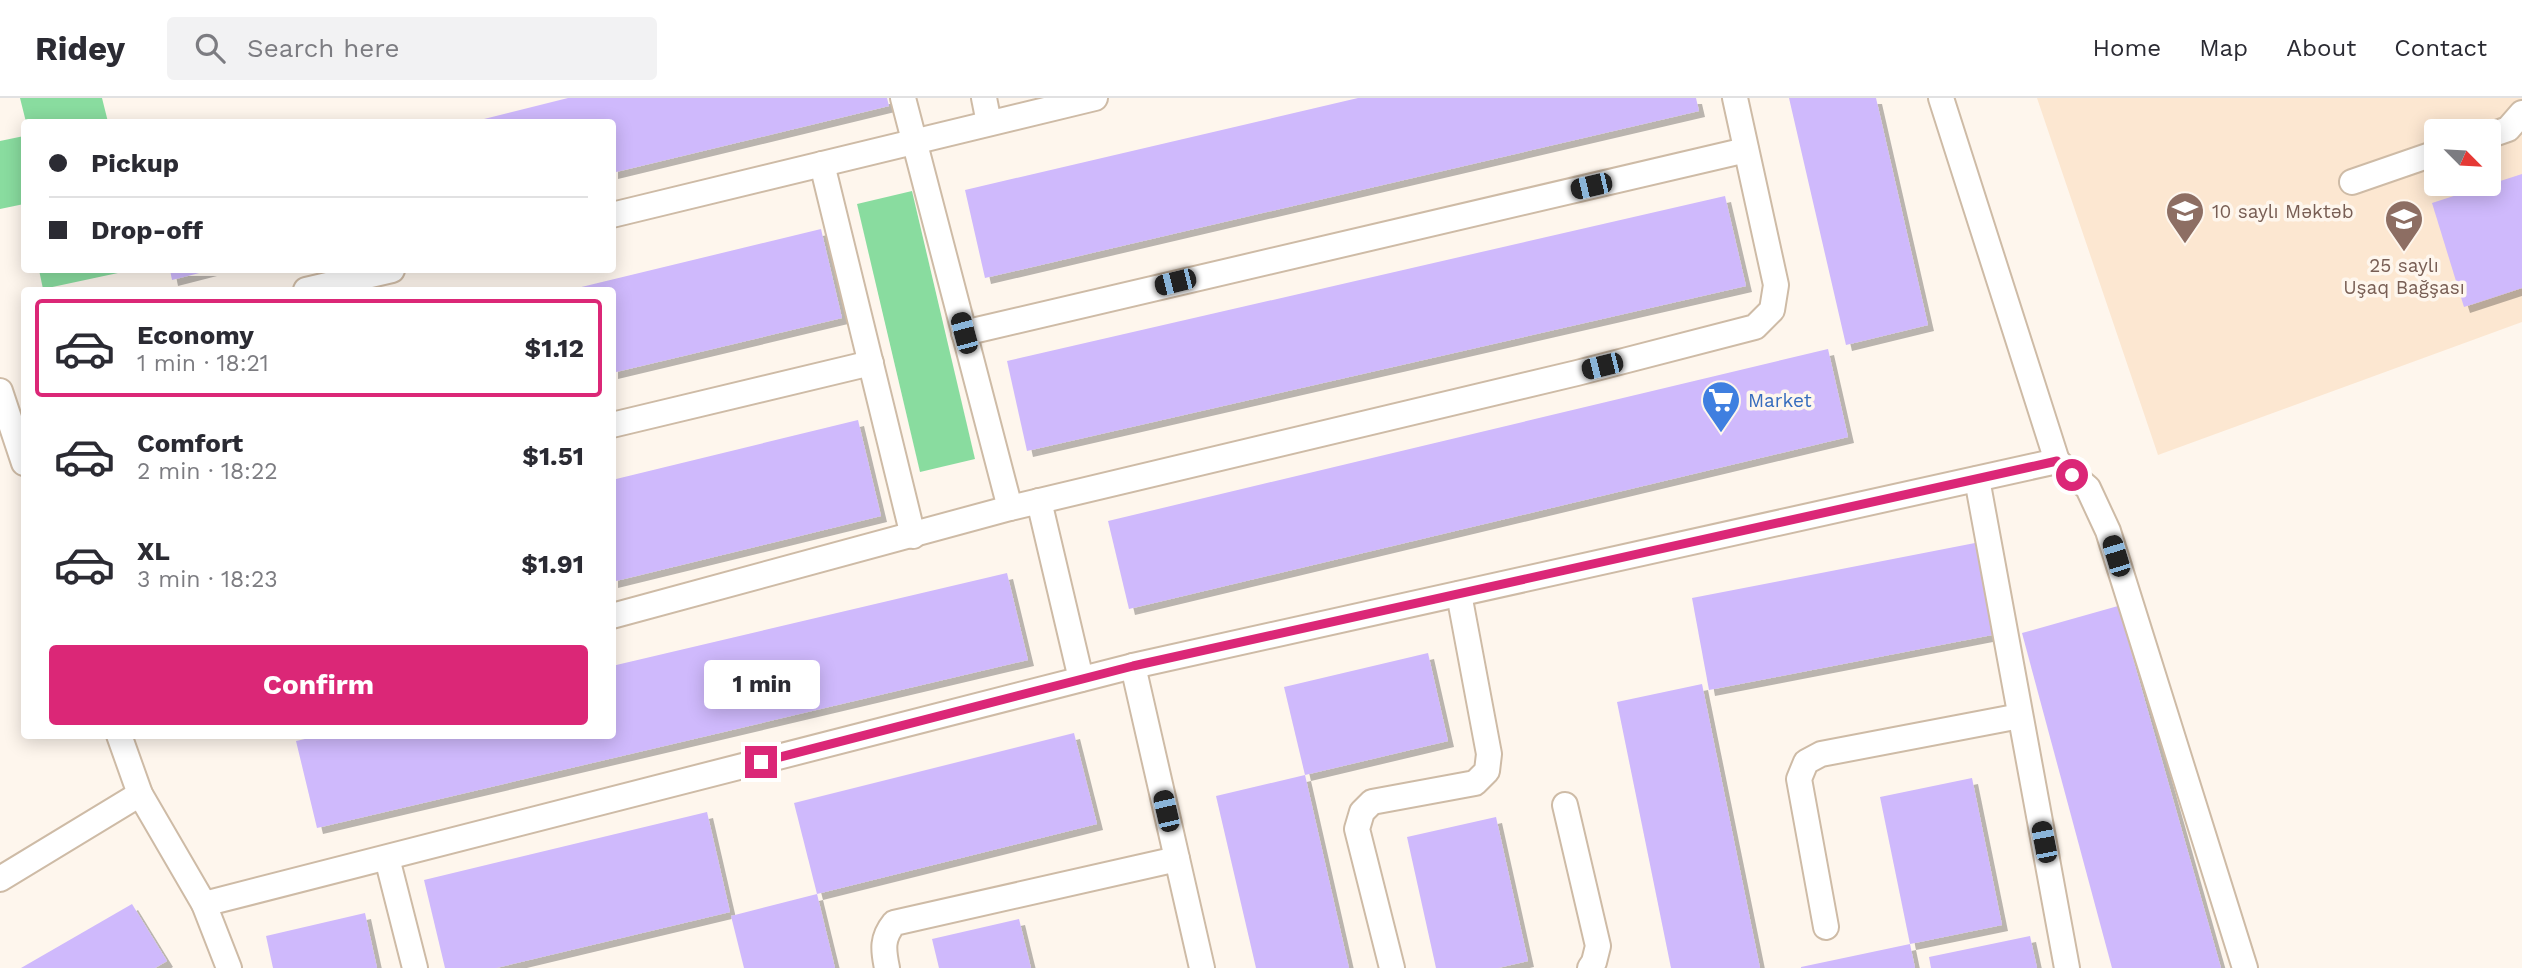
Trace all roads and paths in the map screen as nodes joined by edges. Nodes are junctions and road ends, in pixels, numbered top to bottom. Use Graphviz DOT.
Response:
graph roads {
  1 [pos="904,98"];
  2 [pos="984,98"];
  3 [pos="1096,98"];
  4 [pos="1735,98"];
  5 [pos="1941,98"];
  6 [pos="2522,113"];
  7 [pos="989,122"];
  8 [pos="2501,131"];
  9 [pos="914,141"];
  10 [pos="1746,150"];
  11 [pos="2424,157"];
  12 [pos="822,164"];
  13 [pos="2352,182"];
  14 [pos="616,214"];
  15 [pos="379,273"];
  16 [pos="319,287"];
  17 [pos="964,333"];
  18 [pos="871,363"];
  19 [pos="0,391"];
  20 [pos="616,424"];
  21 [pos="21,454"];
  22 [pos="2057,461"];
  23 [pos="1976,479"];
  24 [pos="1040,500"];
  25 [pos="1010,508"];
  26 [pos="912,536"];
  27 [pos="1459,594"];
  28 [pos="616,615"];
  29 [pos="1133,666"];
  30 [pos="1081,679"];
  31 [pos="2020,716"];
  32 [pos="120,739"];
  33 [pos="140,794"];
  34 [pos="1565,805"];
  35 [pos="387,858"];
  36 [pos="1177,859"];
  37 [pos="0,880"];
  38 [pos="204,904"];
  39 [pos="1826,927"];
  40 [pos="229,968"];
  41 [pos="415,968"];
  42 [pos="887,968"];
  43 [pos="1202,968"];
  44 [pos="1392,968"];
  45 [pos="1590,968"];
  46 [pos="2067,968"];
  47 [pos="2245,968"];
  1 -- 9 [label="lane"];
  2 -- 7 [label="lane"];
  3 -- 7 [label="lane"];
  4 -- 10 [label="lane"];
  5 -- 22 [label="lane"];
  6 -- 8 [label="lane"];
  7 -- 9 [label="lane"];
  9 -- 12 [label="lane"];
  9 -- 17 [label="lane"];
  10 -- 17 [label="lane"];
  10 -- 24 [label="lane"];
  11 -- 13 [label="lane"];
  12 -- 14 [label="lane"];
  12 -- 18 [label="lane"];
  15 -- 16 [label="lane"];
  17 -- 25 [label="lane"];
  18 -- 20 [label="lane"];
  18 -- 26 [label="lane"];
  19 -- 21 [label="lane"];
  22 -- 23 [label="lane"];
  22 -- 47 [label="lane"];
  23 -- 27 [label="lane"];
  23 -- 31 [label="lane"];
  24 -- 25 [label="lane"];
  24 -- 30 [label="lane"];
  25 -- 26 [label="lane"];
  26 -- 28 [label="lane"];
  27 -- 29 [label="lane"];
  27 -- 44 [label="lane"];
  29 -- 30 [label="lane"];
  29 -- 36 [label="lane"];
  30 -- 35 [label="lane"];
  31 -- 39 [label="lane"];
  31 -- 46 [label="lane"];
  32 -- 33 [label="lane"];
  33 -- 37 [label="lane"];
  33 -- 38 [label="lane"];
  34 -- 45 [label="lane"];
  35 -- 38 [label="lane"];
  35 -- 41 [label="lane"];
  36 -- 42 [label="lane"];
  36 -- 43 [label="lane"];
  38 -- 40 [label="lane"];
}
